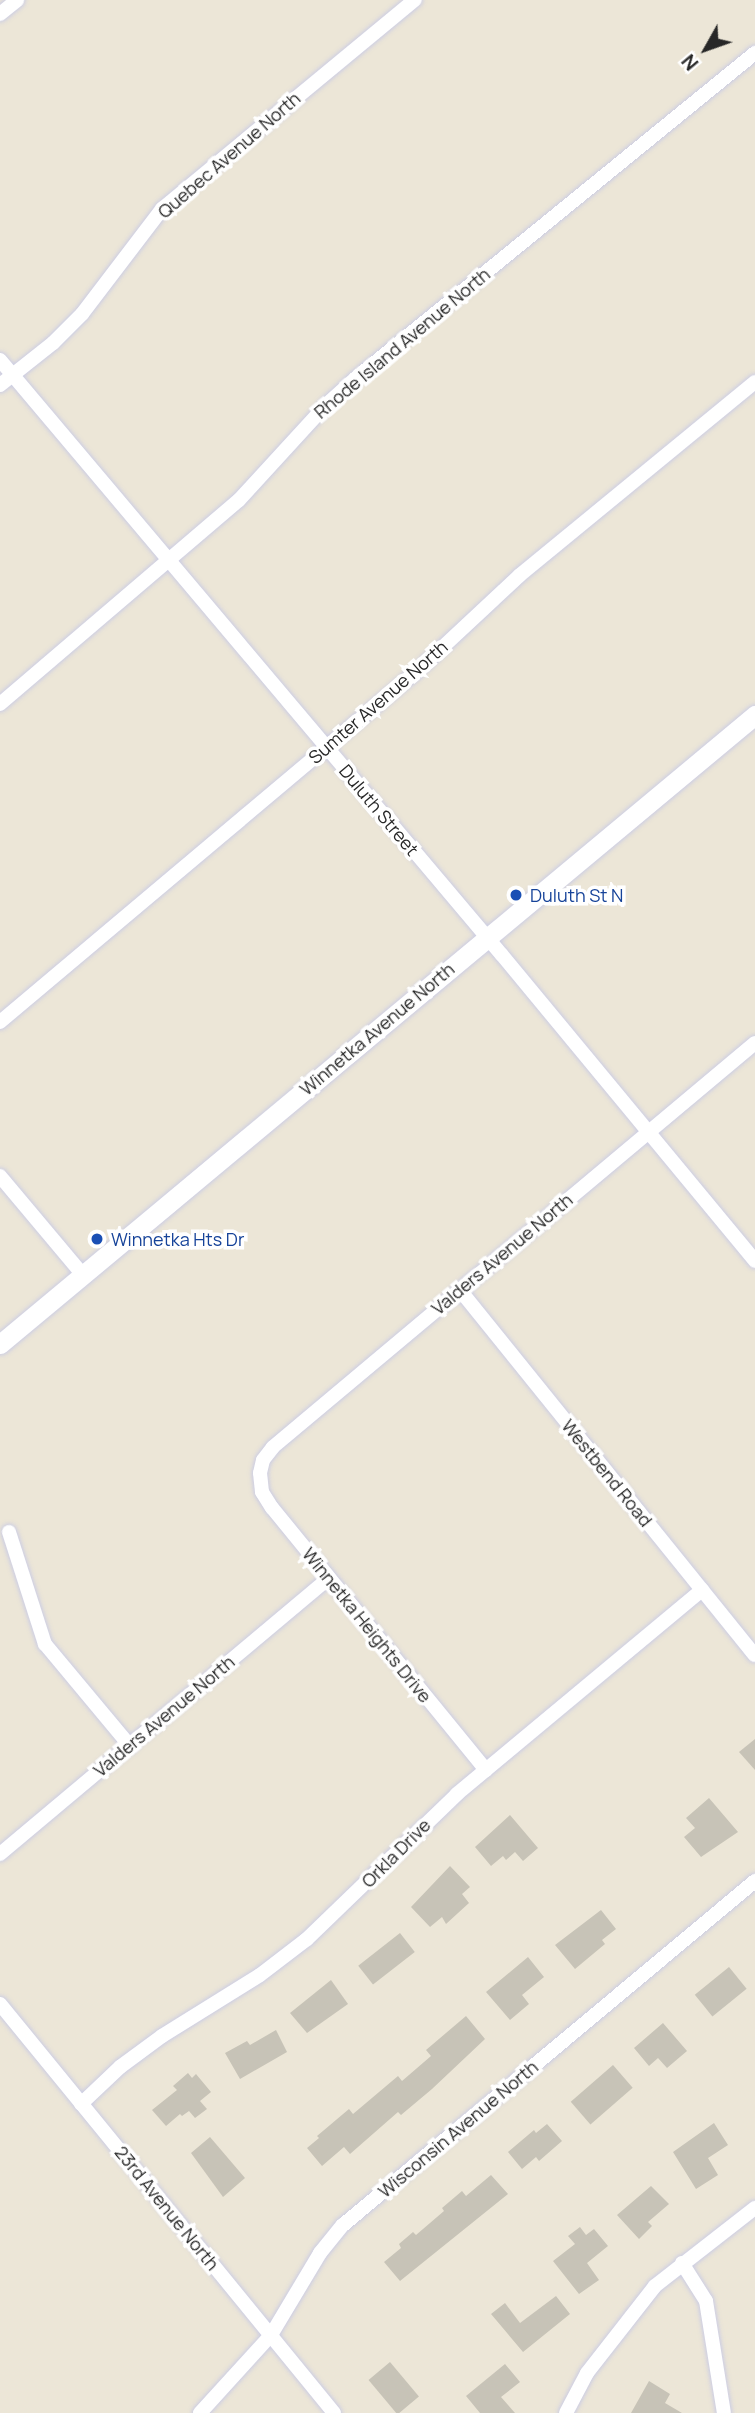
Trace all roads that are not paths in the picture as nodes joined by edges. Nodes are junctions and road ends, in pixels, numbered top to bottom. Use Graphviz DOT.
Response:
graph roads {
  1 [pos="17,0"];
  2 [pos="415,0"];
  3 [pos="0,14"];
  4 [pos="755,53"];
  5 [pos="0,360"];
  6 [pos="12,375"];
  7 [pos="755,382"];
  8 [pos="0,385"];
  9 [pos="170,562"];
  10 [pos="0,704"];
  11 [pos="755,715"];
  12 [pos="327,748"];
  13 [pos="487,937"];
  14 [pos="0,1022"];
  15 [pos="755,1043"];
  16 [pos="649,1131"];
  17 [pos="0,1176"];
  18 [pos="755,1261"];
  19 [pos="82,1275"];
  20 [pos="460,1290"];
  21 [pos="0,1344"];
  22 [pos="260,1473"];
  23 [pos="9,1532"];
  24 [pos="329,1578"];
  25 [pos="702,1590"];
  26 [pos="755,1655"];
  27 [pos="130,1746"];
  28 [pos="486,1770"];
  29 [pos="0,1854"];
  30 [pos="755,1881"];
  31 [pos="0,2004"];
  32 [pos="81,2104"];
  33 [pos="755,2208"];
  34 [pos="682,2263"];
  35 [pos="271,2336"];
  36 [pos="200,2413"];
  37 [pos="334,2413"];
  38 [pos="566,2413"];
  39 [pos="724,2413"];
  1 -- 3 [label="street"];
  2 -- 6 [label="street, Quebec Avenue North"];
  4 -- 9 [label="street, Rhode Island Avenue North"];
  5 -- 6 [label="street, Duluth Street"];
  6 -- 8 [label="street, Quebec Avenue North"];
  6 -- 9 [label="street, Duluth Street"];
  7 -- 12 [label="street, Sumter Avenue North"];
  9 -- 10 [label="street, Rhode Island Avenue North"];
  9 -- 12 [label="street, Duluth Street"];
  11 -- 13 [label="main road, Winnetka Avenue North"];
  12 -- 13 [label="street, Duluth Street"];
  12 -- 14 [label="street, Sumter Avenue North"];
  13 -- 16 [label="street, Duluth Street"];
  13 -- 19 [label="main road, Winnetka Avenue North"];
  15 -- 16 [label="street, Valders Avenue North"];
  16 -- 18 [label="street, Duluth Street"];
  16 -- 20 [label="street, Valders Avenue North"];
  17 -- 19 [label="street"];
  19 -- 21 [label="main road, Winnetka Avenue North"];
  20 -- 22 [label="street, Valders Avenue North"];
  20 -- 25 [label="street, Westbend Road"];
  22 -- 24 [label="street, Winnetka Heights Drive"];
  23 -- 27 [label="street"];
  24 -- 27 [label="street, Valders Avenue North"];
  24 -- 28 [label="street, Winnetka Heights Drive"];
  25 -- 26 [label="street, Westbend Road"];
  25 -- 28 [label="street, Orkla Drive"];
  27 -- 29 [label="street, Valders Avenue North"];
  28 -- 32 [label="street, Orkla Drive"];
  30 -- 35 [label="street, Wisconsin Avenue North"];
  31 -- 32 [label="street, 23rd Avenue North"];
  32 -- 35 [label="street, 23rd Avenue North"];
  33 -- 34 [label="street"];
  34 -- 38 [label="street"];
  34 -- 39 [label="street"];
  35 -- 36 [label="street, Wisconsin Avenue North"];
  35 -- 37 [label="street, 23rd Avenue North"];
}
